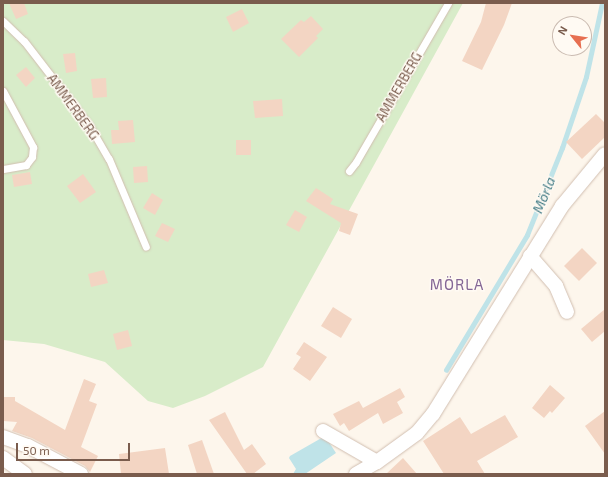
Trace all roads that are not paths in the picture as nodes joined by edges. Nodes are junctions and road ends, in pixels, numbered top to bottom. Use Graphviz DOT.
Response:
graph roads {
  1 [pos="448,3"];
  2 [pos="3,21"];
  3 [pos="3,91"];
  4 [pos="605,154"];
  5 [pos="3,169"];
  6 [pos="349,171"];
  7 [pos="146,247"];
  8 [pos="530,256"];
  9 [pos="567,312"];
  10 [pos="323,431"];
  11 [pos="3,437"];
  12 [pos="3,458"];
  13 [pos="377,462"];
  14 [pos="75,473"];
  15 [pos="24,474"];
  16 [pos="356,474"];
  1 -- 6 [label="lane, AMMERBERG"];
  2 -- 7 [label="lane, AMMERBERG"];
  3 -- 5 [label="lane"];
  4 -- 8 [label="street"];
  8 -- 9 [label="street"];
  8 -- 13 [label="street"];
  10 -- 13 [label="street"];
  11 -- 14 [label="street"];
  12 -- 15 [label="street"];
  13 -- 16 [label="street"];
}
